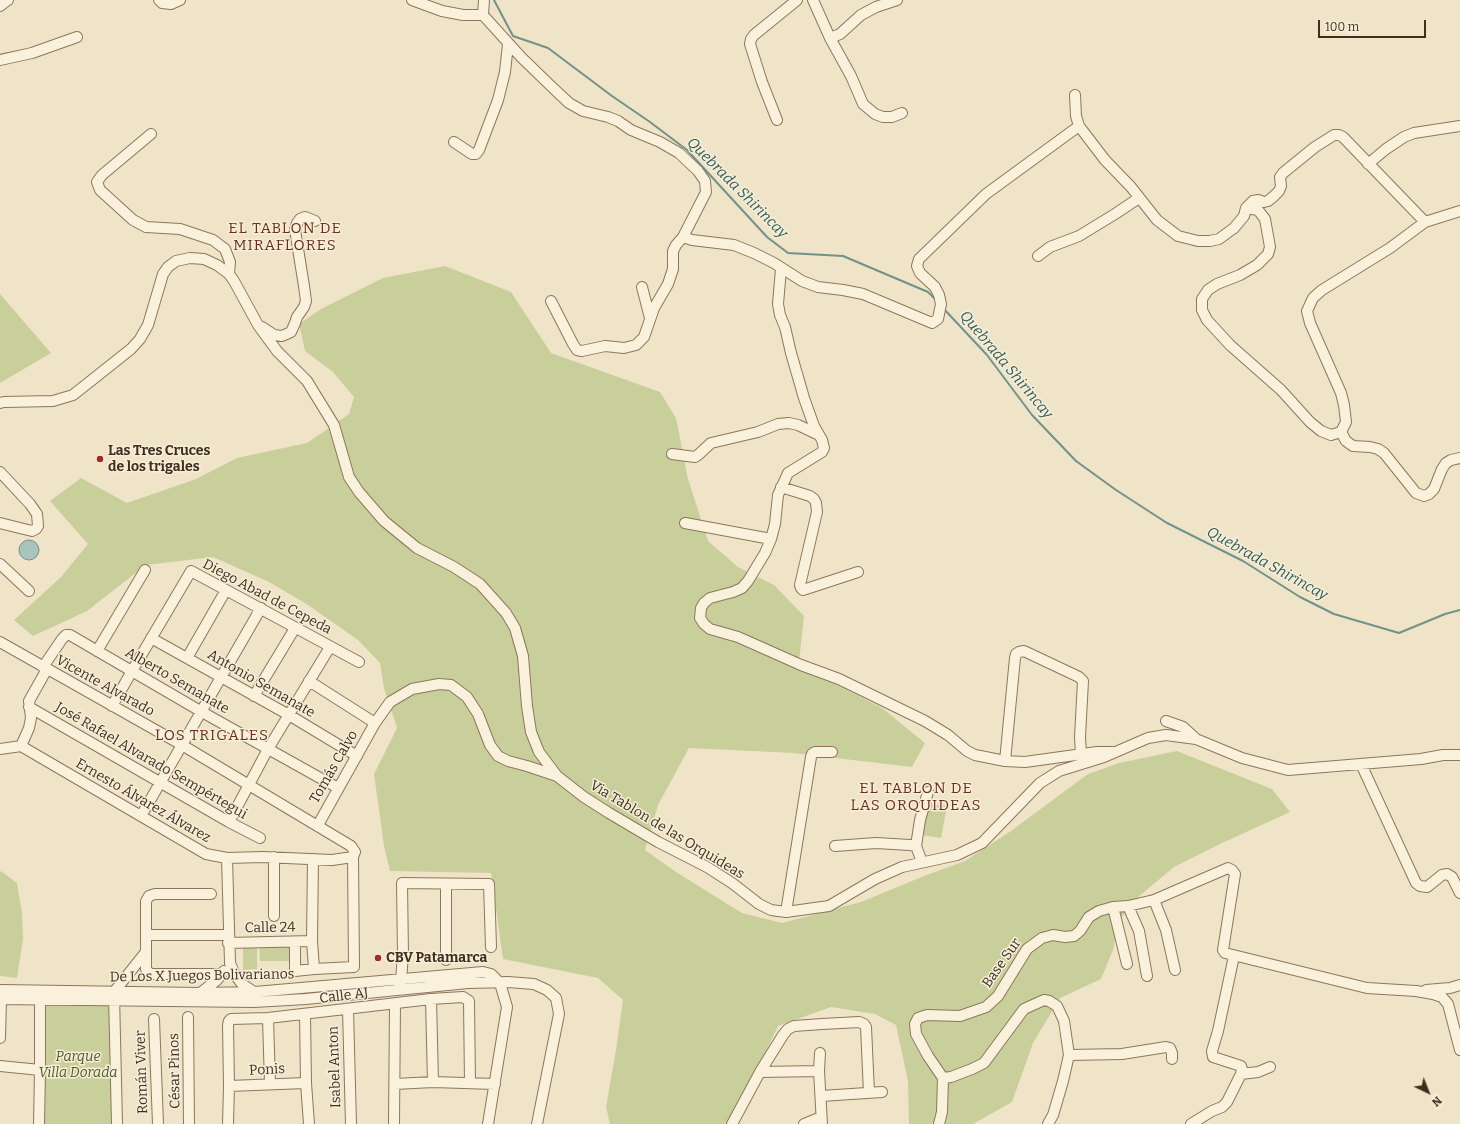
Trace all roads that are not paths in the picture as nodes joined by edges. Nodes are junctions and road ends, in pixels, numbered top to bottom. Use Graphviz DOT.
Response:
graph roads {
  1 [pos="8,0"];
  2 [pos="158,0"];
  3 [pos="180,0"];
  4 [pos="412,0"];
  5 [pos="484,0"];
  6 [pos="797,0"];
  7 [pos="813,0"];
  8 [pos="897,0"];
  9 [pos="0,6"];
  10 [pos="483,15"];
  11 [pos="77,37"];
  12 [pos="830,38"];
  13 [pos="508,44"];
  14 [pos="0,60"];
  15 [pos="1075,95"];
  16 [pos="902,113"];
  17 [pos="777,120"];
  18 [pos="1079,126"];
  19 [pos="1460,126"];
  20 [pos="151,134"];
  21 [pos="454,142"];
  22 [pos="1368,164"];
  23 [pos="1139,198"];
  24 [pos="1246,208"];
  25 [pos="1460,211"];
  26 [pos="315,221"];
  27 [pos="1425,222"];
  28 [pos="683,237"];
  29 [pos="1038,256"];
  30 [pos="782,268"];
  31 [pos="229,274"];
  32 [pos="642,287"];
  33 [pos="551,301"];
  34 [pos="650,318"];
  35 [pos="258,325"];
  36 [pos="0,404"];
  37 [pos="1341,432"];
  38 [pos="819,435"];
  39 [pos="672,454"];
  40 [pos="1460,458"];
  41 [pos="0,472"];
  42 [pos="781,487"];
  43 [pos="0,515"];
  44 [pos="685,523"];
  45 [pos="3,524"];
  46 [pos="771,539"];
  47 [pos="0,564"];
  48 [pos="145,570"];
  49 [pos="858,572"];
  50 [pos="226,590"];
  51 [pos="29,592"];
  52 [pos="261,608"];
  53 [pos="295,628"];
  54 [pos="151,638"];
  55 [pos="0,642"];
  56 [pos="330,647"];
  57 [pos="97,651"];
  58 [pos="188,658"];
  59 [pos="359,662"];
  60 [pos="45,668"];
  61 [pos="132,671"];
  62 [pos="220,677"];
  63 [pos="309,681"];
  64 [pos="254,696"];
  65 [pos="112,706"];
  66 [pos="29,707"];
  67 [pos="202,712"];
  68 [pos="289,715"];
  69 [pos="1166,721"];
  70 [pos="375,723"];
  71 [pos="1196,739"];
  72 [pos="182,745"];
  73 [pos="21,746"];
  74 [pos="0,749"];
  75 [pos="268,749"];
  76 [pos="832,752"];
  77 [pos="1116,752"];
  78 [pos="1081,755"];
  79 [pos="1460,755"];
  80 [pos="357,756"];
  81 [pos="1005,761"];
  82 [pos="1361,764"];
  83 [pos="557,776"];
  84 [pos="160,782"];
  85 [pos="250,785"];
  86 [pos="338,788"];
  87 [pos="928,792"];
  88 [pos="141,816"];
  89 [pos="229,822"];
  90 [pos="318,825"];
  91 [pos="260,838"];
  92 [pos="835,846"];
  93 [pos="916,846"];
  94 [pos="354,857"];
  95 [pos="227,858"];
  96 [pos="274,858"];
  97 [pos="313,860"];
  98 [pos="922,862"];
  99 [pos="446,884"];
  100 [pos="1460,893"];
  101 [pos="212,894"];
  102 [pos="1154,900"];
  103 [pos="1128,906"];
  104 [pos="1113,907"];
  105 [pos="786,912"];
  106 [pos="274,916"];
  107 [pos="146,935"];
  108 [pos="228,939"];
  109 [pos="312,941"];
  110 [pos="295,942"];
  111 [pos="491,947"];
  112 [pos="145,953"];
  113 [pos="1234,956"];
  114 [pos="446,960"];
  115 [pos="230,963"];
  116 [pos="1127,964"];
  117 [pos="314,969"];
  118 [pos="1175,970"];
  119 [pos="222,974"];
  120 [pos="1148,976"];
  121 [pos="401,980"];
  122 [pos="500,983"];
  123 [pos="1460,985"];
  124 [pos="398,990"];
  125 [pos="1416,991"];
  126 [pos="0,996"];
  127 [pos="114,996"];
  128 [pos="199,997"];
  129 [pos="254,997"];
  130 [pos="431,999"];
  131 [pos="40,1000"];
  132 [pos="395,1004"];
  133 [pos="348,1009"];
  134 [pos="305,1014"];
  135 [pos="188,1017"];
  136 [pos="268,1018"];
  137 [pos="154,1019"];
  138 [pos="0,1038"];
  139 [pos="1460,1050"];
  140 [pos="820,1053"];
  141 [pos="1069,1055"];
  142 [pos="1172,1059"];
  143 [pos="0,1066"];
  144 [pos="1270,1067"];
  145 [pos="40,1070"];
  146 [pos="819,1071"];
  147 [pos="760,1072"];
  148 [pos="1241,1074"];
  149 [pos="943,1078"];
  150 [pos="306,1082"];
  151 [pos="433,1082"];
  152 [pos="470,1083"];
  153 [pos="270,1084"];
  154 [pos="395,1084"];
  155 [pos="495,1084"];
  156 [pos="229,1086"];
  157 [pos="882,1092"];
  158 [pos="869,1093"];
  159 [pos="821,1096"];
  160 [pos="821,1121"];
  161 [pos="39,1124"];
  162 [pos="117,1124"];
  163 [pos="158,1124"];
  164 [pos="190,1124"];
  165 [pos="228,1124"];
  166 [pos="308,1124"];
  167 [pos="351,1124"];
  168 [pos="394,1124"];
  169 [pos="488,1124"];
  170 [pos="537,1124"];
  171 [pos="732,1124"];
  172 [pos="804,1124"];
  173 [pos="939,1124"];
  174 [pos="1048,1124"];
  175 [pos="1192,1124"];
  1 -- 9 [label="street"];
  2 -- 3 [label="street"];
  4 -- 10 [label="street"];
  5 -- 10 [label="street"];
  6 -- 17 [label="street"];
  7 -- 12 [label="street"];
  8 -- 12 [label="street"];
  10 -- 13 [label="street"];
  11 -- 14 [label="street"];
  12 -- 16 [label="street"];
  13 -- 21 [label="street"];
  13 -- 28 [label="street"];
  15 -- 18 [label="street"];
  18 -- 23 [label="street"];
  18 -- 30 [label="street"];
  19 -- 22 [label="street"];
  20 -- 31 [label="street"];
  22 -- 24 [label="street"];
  22 -- 27 [label="street"];
  23 -- 24 [label="street"];
  23 -- 29 [label="street"];
  24 -- 37 [label="street"];
  25 -- 27 [label="street"];
  26 -- 35 [label="street"];
  27 -- 37 [label="street"];
  28 -- 30 [label="street"];
  28 -- 34 [label="street"];
  30 -- 38 [label="street"];
  31 -- 35 [label="street, Via Tablon de las Orquideas"];
  31 -- 36 [label="street"];
  32 -- 34 [label="street"];
  33 -- 34 [label="street"];
  35 -- 83 [label="street, Via Tablon de las Orquideas"];
  37 -- 40 [label="street"];
  38 -- 39 [label="street"];
  38 -- 42 [label="street"];
  41 -- 45 [label="street"];
  42 -- 46 [label="street"];
  42 -- 49 [label="street"];
  43 -- 45 [label="street"];
  44 -- 46 [label="street"];
  46 -- 81 [label="street"];
  47 -- 51 [label="street"];
  48 -- 57 [label="street"];
  50 -- 52 [label="street, Diego Abad de Cepeda"];
  50 -- 54 [label="street, Diego Abad de Cepeda"];
  50 -- 58 [label="street"];
  52 -- 53 [label="street, Diego Abad de Cepeda"];
  52 -- 62 [label="street"];
  53 -- 56 [label="street, Diego Abad de Cepeda"];
  53 -- 64 [label="street"];
  54 -- 58 [label="street, Antonio Semanate"];
  54 -- 61 [label="street"];
  55 -- 60 [label="street, Vicente Alvarado"];
  56 -- 59 [label="street, Diego Abad de Cepeda"];
  56 -- 63 [label="street"];
  57 -- 60 [label="street, Alberto Semanate"];
  57 -- 61 [label="street, Alberto Semanate"];
  58 -- 62 [label="street, Antonio Semanate"];
  60 -- 65 [label="street, Vicente Alvarado"];
  60 -- 66 [label="street"];
  61 -- 65 [label="street"];
  61 -- 67 [label="street, Alberto Semanate"];
  62 -- 64 [label="street, Antonio Semanate"];
  62 -- 67 [label="street"];
  63 -- 68 [label="street"];
  63 -- 70 [label="street"];
  64 -- 68 [label="street, Antonio Semanate"];
  65 -- 72 [label="street, Vicente Alvarado"];
  66 -- 73 [label="street"];
  66 -- 84 [label="street, José Rafael Alvarado Sempértegui"];
  67 -- 72 [label="street"];
  67 -- 75 [label="street, Alberto Semanate"];
  68 -- 75 [label="street"];
  68 -- 80 [label="street, Antonio Semanate"];
  69 -- 71 [label="street"];
  70 -- 80 [label="street, Tomás Calvo"];
  70 -- 83 [label="street, Tomás Calvo"];
  71 -- 77 [label="street, Via Tablon de las Orquideas"];
  71 -- 82 [label="street, Via Tablon de las Orquideas"];
  72 -- 84 [label="street"];
  72 -- 85 [label="street, Vicente Alvarado"];
  73 -- 74 [label="street"];
  73 -- 88 [label="street, Ernesto Álvarez Álvarez"];
  75 -- 85 [label="street"];
  75 -- 86 [label="street, Alberto Semanate"];
  76 -- 105 [label="street"];
  77 -- 78 [label="street"];
  77 -- 98 [label="street, Via Tablon de las Orquideas"];
  78 -- 81 [label="street"];
  78 -- 81 [label="street"];
  79 -- 82 [label="street, Via Tablon de las Orquideas"];
  80 -- 86 [label="street, Tomás Calvo"];
  82 -- 100 [label="street"];
  83 -- 105 [label="street, Via Tablon de las Orquideas"];
  84 -- 88 [label="street"];
  84 -- 89 [label="street, José Rafael Alvarado Sempértegui"];
  85 -- 89 [label="street"];
  85 -- 90 [label="street, Vicente Alvarado"];
  86 -- 90 [label="street, Tomás Calvo"];
  87 -- 93 [label="street"];
  88 -- 95 [label="street, Ernesto Álvarez Álvarez"];
  89 -- 91 [label="street, José Rafael Alvarado Sempértegui"];
  90 -- 94 [label="street, Vicente Alvarado"];
  92 -- 93 [label="street"];
  93 -- 98 [label="street"];
  94 -- 97 [label="street, Ernesto Álvarez Álvarez"];
  94 -- 117 [label="street"];
  95 -- 96 [label="street, Ernesto Álvarez Álvarez"];
  95 -- 108 [label="street"];
  96 -- 97 [label="street, Ernesto Álvarez Álvarez"];
  96 -- 106 [label="street"];
  97 -- 109 [label="street"];
  98 -- 105 [label="street, Via Tablon de las Orquideas"];
  99 -- 111 [label="street"];
  99 -- 114 [label="street"];
  99 -- 121 [label="street"];
  101 -- 107 [label="street"];
  102 -- 103 [label="street, Base Sur"];
  102 -- 113 [label="street, Base Sur"];
  102 -- 118 [label="street"];
  103 -- 104 [label="street, Base Sur"];
  103 -- 120 [label="street"];
  104 -- 116 [label="street"];
  104 -- 149 [label="street, Base Sur"];
  107 -- 108 [label="street, Calle 24"];
  107 -- 112 [label="street"];
  108 -- 110 [label="street, Calle 24"];
  108 -- 115 [label="street"];
  109 -- 110 [label="street, Calle 24"];
  109 -- 117 [label="street"];
  110 -- 117 [label="street"];
  112 -- 119 [label="street"];
  112 -- 127 [label="street"];
  113 -- 125 [label="street"];
  113 -- 148 [label="street"];
  115 -- 119 [label="street"];
  115 -- 129 [label="street"];
  119 -- 128 [label="street"];
  121 -- 122 [label="street, De Los X Juegos Bolivarianos"];
  121 -- 124 [label="street"];
  121 -- 129 [label="street, De Los X Juegos Bolivarianos"];
  122 -- 124 [label="street, De Los X Juegos Bolivarianos"];
  122 -- 155 [label="street"];
  122 -- 170 [label="street"];
  123 -- 125 [label="street"];
  124 -- 129 [label="street, De Los X Juegos Bolivarianos"];
  125 -- 139 [label="street"];
  126 -- 127 [label="street, De Los X Juegos Bolivarianos"];
  126 -- 131 [label="street, De Los X Juegos Bolivarianos"];
  126 -- 138 [label="street"];
  127 -- 128 [label="street, De Los X Juegos Bolivarianos"];
  127 -- 131 [label="street, De Los X Juegos Bolivarianos"];
  127 -- 162 [label="street"];
  128 -- 129 [label="street, De Los X Juegos Bolivarianos"];
  130 -- 132 [label="street, Calle AJ"];
  130 -- 151 [label="street"];
  130 -- 152 [label="street, Calle AJ"];
  131 -- 145 [label="street"];
  132 -- 133 [label="street, Calle AJ"];
  132 -- 154 [label="street"];
  133 -- 134 [label="street, Calle AJ"];
  133 -- 167 [label="street, Isabel Anton"];
  134 -- 136 [label="street, Calle AJ"];
  134 -- 150 [label="street"];
  135 -- 164 [label="street, César Pinos"];
  136 -- 153 [label="street"];
  136 -- 156 [label="street, Calle AJ"];
  137 -- 163 [label="street, Román Viver"];
  140 -- 146 [label="street"];
  141 -- 142 [label="street"];
  141 -- 149 [label="street"];
  141 -- 174 [label="street"];
  143 -- 145 [label="street"];
  144 -- 148 [label="street"];
  145 -- 161 [label="street"];
  146 -- 147 [label="street"];
  146 -- 159 [label="street"];
  147 -- 158 [label="street"];
  147 -- 171 [label="street"];
  148 -- 175 [label="street"];
  149 -- 173 [label="street"];
  150 -- 153 [label="street, Ponis"];
  150 -- 166 [label="street"];
  151 -- 152 [label="street"];
  151 -- 154 [label="street"];
  152 -- 155 [label="street"];
  153 -- 156 [label="street, Ponis"];
  154 -- 168 [label="street"];
  155 -- 169 [label="street"];
  156 -- 165 [label="street"];
  157 -- 158 [label="street"];
  158 -- 159 [label="street"];
  159 -- 160 [label="street"];
  160 -- 172 [label="street"];
}
